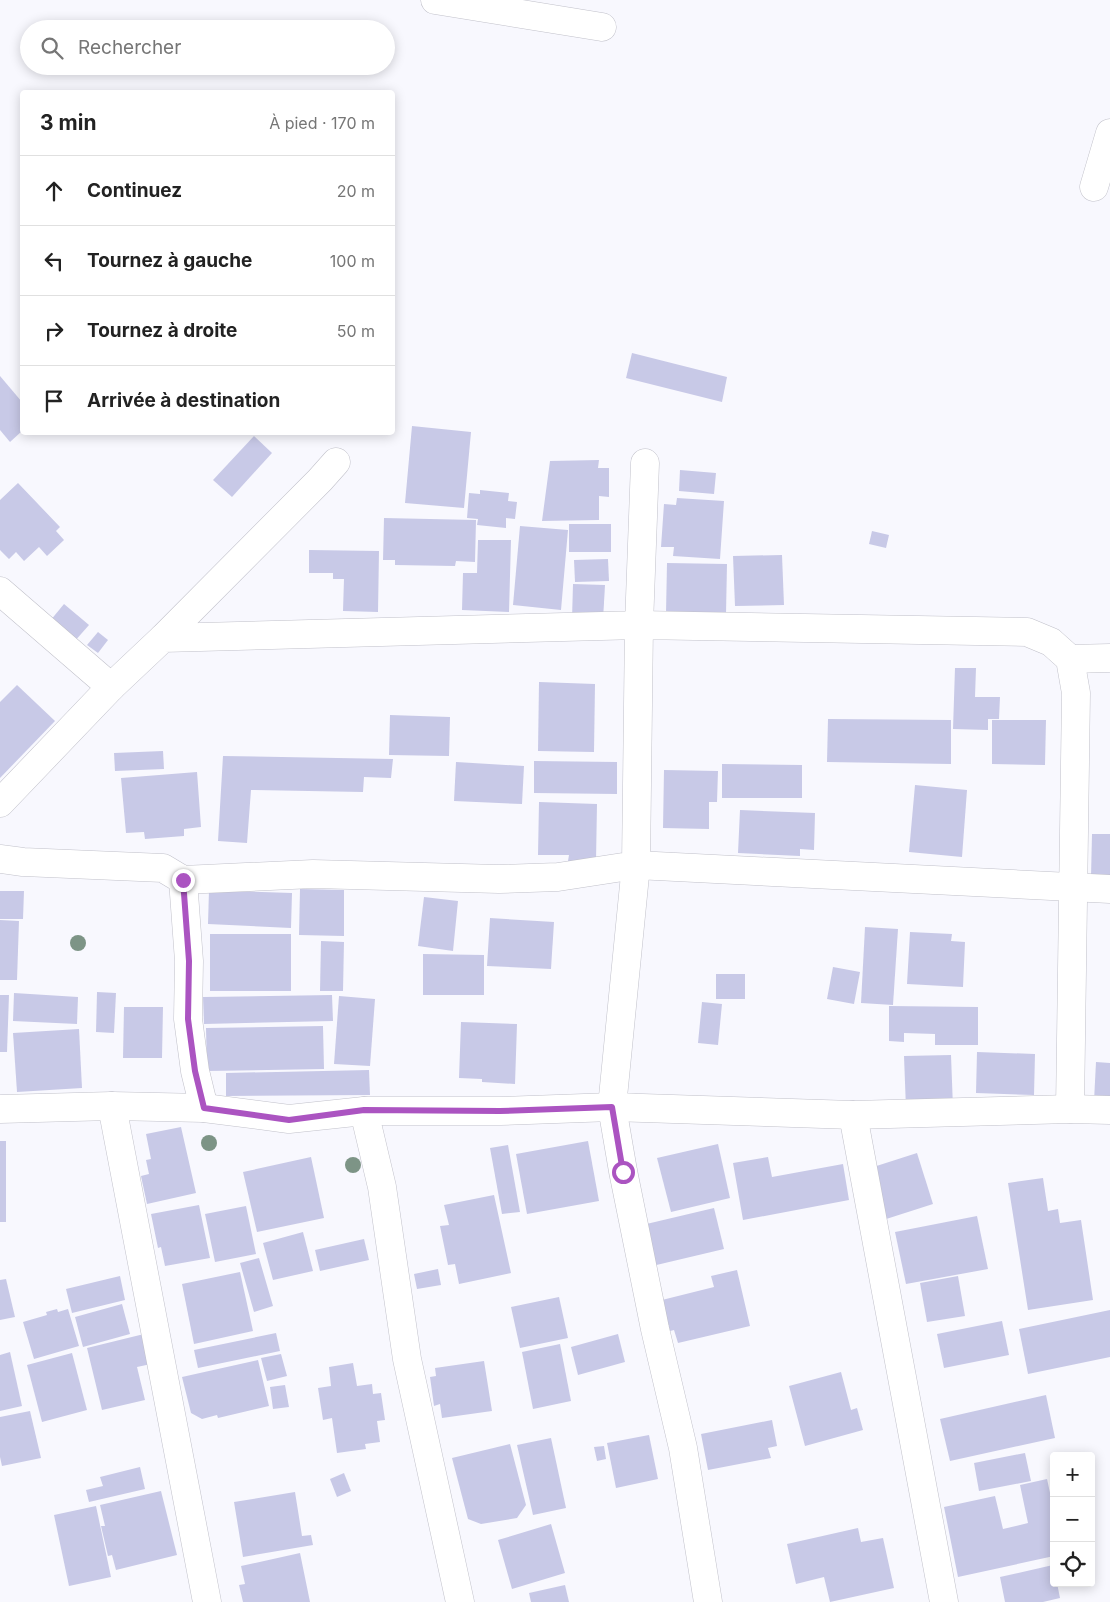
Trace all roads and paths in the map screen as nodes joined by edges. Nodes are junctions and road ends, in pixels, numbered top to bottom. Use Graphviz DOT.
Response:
graph roads {
  1 [pos="435,0"];
  2 [pos="602,27"];
  3 [pos="1110,133"];
  4 [pos="1094,187"];
  5 [pos="336,462"];
  6 [pos="645,463"];
  7 [pos="0,591"];
  8 [pos="639,625"];
  9 [pos="163,638"];
  10 [pos="1110,658"];
  11 [pos="1070,659"];
  12 [pos="111,687"];
  13 [pos="0,803"];
  14 [pos="0,859"];
  15 [pos="636,865"];
  16 [pos="183,880"];
  17 [pos="1073,888"];
  18 [pos="1110,889"];
  19 [pos="112,1106"];
  20 [pos="612,1107"];
  21 [pos="0,1108"];
  22 [pos="204,1108"];
  23 [pos="1070,1109"];
  24 [pos="364,1110"];
  25 [pos="1110,1110"];
  26 [pos="854,1116"];
  27 [pos="207,1602"];
  28 [pos="460,1602"];
  29 [pos="708,1602"];
  30 [pos="944,1602"];
  1 -- 2 [label="street"];
  3 -- 4 [label="street"];
  5 -- 9 [label="street"];
  6 -- 8 [label="street"];
  7 -- 12 [label="street"];
  8 -- 9 [label="street"];
  8 -- 11 [label="street"];
  8 -- 15 [label="street"];
  9 -- 12 [label="street"];
  10 -- 11 [label="street"];
  11 -- 17 [label="street"];
  12 -- 13 [label="street"];
  14 -- 16 [label="street"];
  15 -- 16 [label="street"];
  15 -- 17 [label="street"];
  15 -- 20 [label="street"];
  16 -- 22 [label="street"];
  17 -- 18 [label="street"];
  17 -- 23 [label="street"];
  19 -- 21 [label="street"];
  19 -- 22 [label="street"];
  19 -- 27 [label="street"];
  20 -- 24 [label="street"];
  20 -- 26 [label="street"];
  20 -- 29 [label="street"];
  22 -- 24 [label="street"];
  23 -- 25 [label="street"];
  23 -- 26 [label="street"];
  24 -- 28 [label="street"];
  26 -- 30 [label="street"];
}
